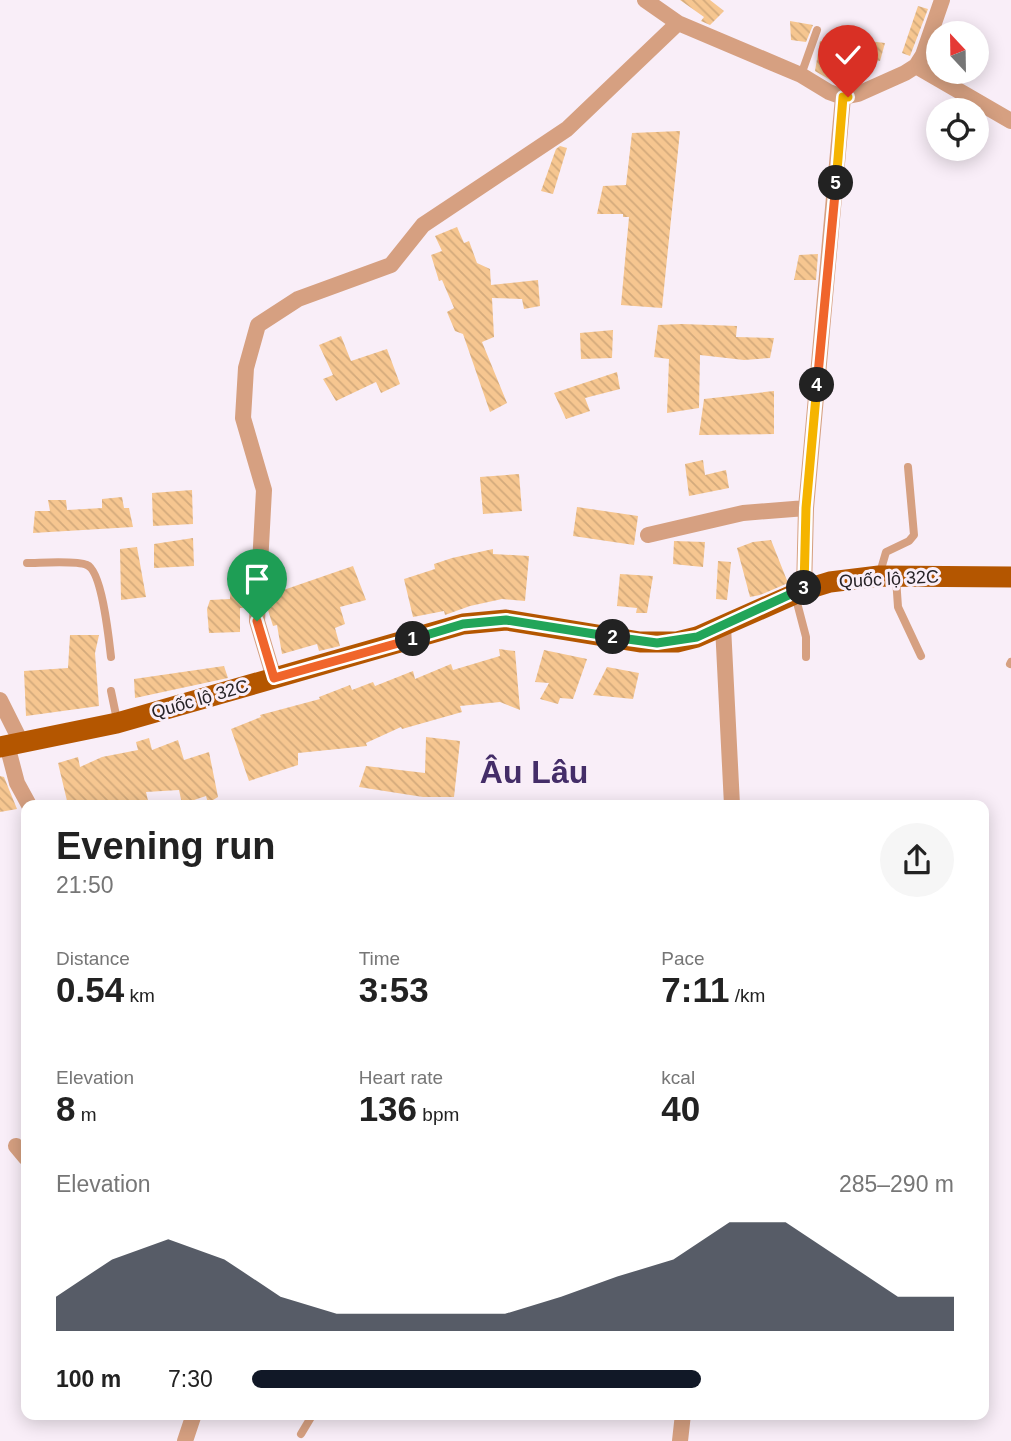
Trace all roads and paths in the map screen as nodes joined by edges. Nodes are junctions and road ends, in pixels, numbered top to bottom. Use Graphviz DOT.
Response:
graph roads {
  1 [pos="645,0"];
  2 [pos="942,0"];
  3 [pos="678,23"];
  4 [pos="817,30"];
  5 [pos="859,58"];
  6 [pos="916,66"];
  7 [pos="801,75"];
  8 [pos="848,96"];
  9 [pos="1011,121"];
  10 [pos="908,467"];
  11 [pos="806,508"];
  12 [pos="648,535"];
  13 [pos="27,563"];
  14 [pos="888,575"];
  15 [pos="1011,576"];
  16 [pos="799,592"];
  17 [pos="723,626"];
  18 [pos="921,656"];
  19 [pos="111,657"];
  20 [pos="806,657"];
  21 [pos="274,678"];
  22 [pos="111,691"];
  23 [pos="0,700"];
  24 [pos="117,723"];
  25 [pos="9,745"];
  26 [pos="26,800"];
  27 [pos="733,800"];
  28 [pos="192,1420"];
  29 [pos="309,1420"];
  30 [pos="682,1420"];
  31 [pos="301,1434"];
  32 [pos="185,1441"];
  33 [pos="680,1441"];
  1 -- 3 [label="street"];
  2 -- 6 [label="street"];
  3 -- 7 [label="street"];
  3 -- 21 [label="street"];
  4 -- 7 [label="lane"];
  5 -- 8 [label="lane"];
  6 -- 8 [label="street"];
  6 -- 9 [label="street"];
  7 -- 8 [label="street"];
  8 -- 11 [label="street"];
  10 -- 14 [label="lane"];
  11 -- 12 [label="street"];
  11 -- 16 [label="street"];
  13 -- 19 [label="lane"];
  14 -- 15 [label="main road, Quốc lộ 32C"];
  14 -- 16 [label="main road, Quốc lộ 32C"];
  14 -- 18 [label="lane"];
  16 -- 17 [label="main road, Quốc lộ 32C"];
  16 -- 20 [label="lane"];
  17 -- 21 [label="main road, Quốc lộ 32C"];
  17 -- 27 [label="street"];
  21 -- 24 [label="main road, Quốc lộ 32C"];
  22 -- 24 [label="lane"];
  23 -- 25 [label="street"];
  24 -- 25 [label="main road, Quốc lộ 32C"];
  25 -- 26 [label="street"];
  28 -- 32 [label="street"];
  29 -- 31 [label="lane"];
  30 -- 33 [label="street"];
}
